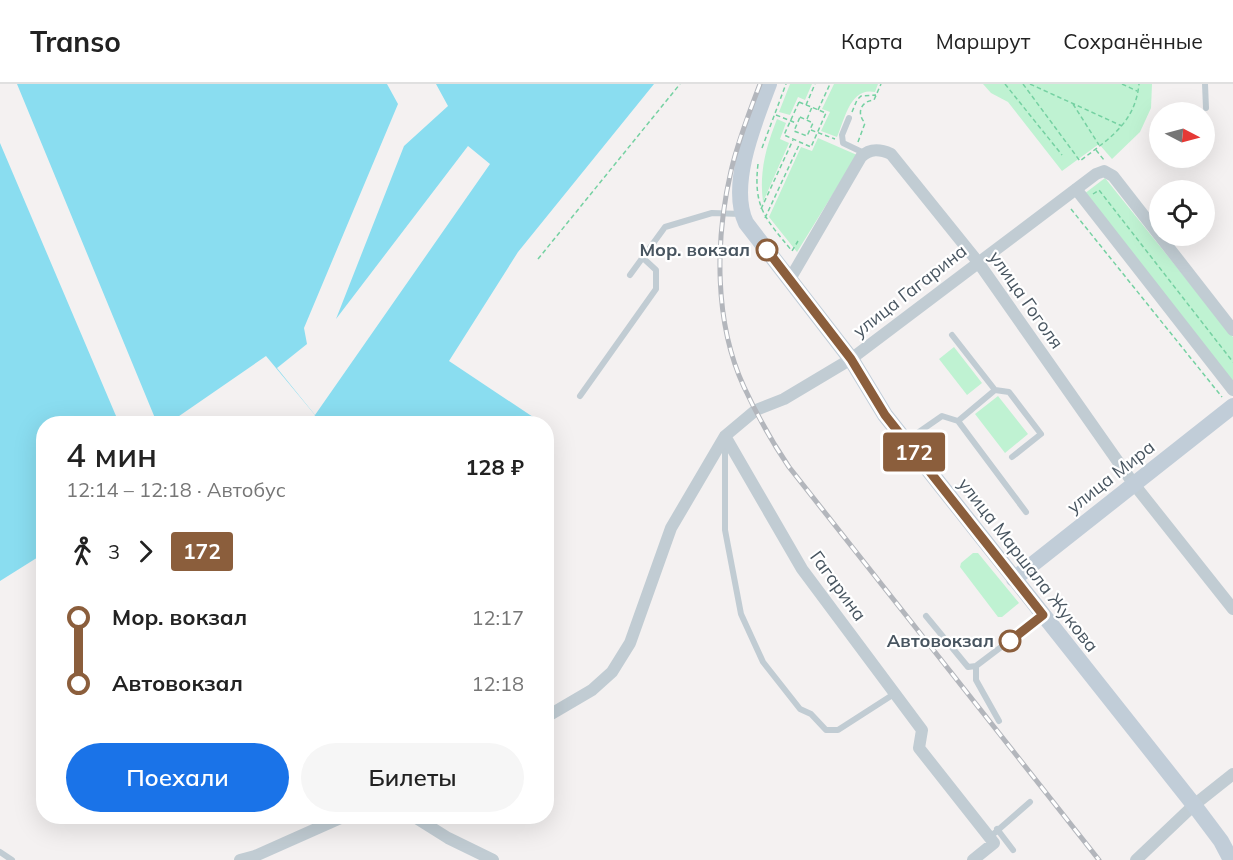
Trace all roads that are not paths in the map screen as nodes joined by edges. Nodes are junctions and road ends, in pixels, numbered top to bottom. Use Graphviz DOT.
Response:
graph roads {
  1 [pos="769,84"];
  2 [pos="1205,84"];
  3 [pos="1206,102"];
  4 [pos="849,118"];
  5 [pos="860,151"];
  6 [pos="1076,189"];
  7 [pos="742,214"];
  8 [pos="643,258"];
  9 [pos="978,262"];
  10 [pos="630,275"];
  11 [pos="790,279"];
  12 [pos="1233,330"];
  13 [pos="952,335"];
  14 [pos="851,359"];
  15 [pos="995,390"];
  16 [pos="1233,390"];
  17 [pos="580,396"];
  18 [pos="1232,407"];
  19 [pos="958,421"];
  20 [pos="725,436"];
  21 [pos="905,441"];
  22 [pos="1012,457"];
  23 [pos="1133,483"];
  24 [pos="1026,512"];
  25 [pos="1014,579"];
  26 [pos="1233,609"];
  27 [pos="1043,615"];
  28 [pos="926,616"];
  29 [pos="976,666"];
  30 [pos="894,694"];
  31 [pos="554,712"];
  32 [pos="999,721"];
  33 [pos="1233,774"];
  34 [pos="1030,802"];
  35 [pos="1194,805"];
  36 [pos="327,824"];
  37 [pos="426,824"];
  38 [pos="993,833"];
  39 [pos="1013,850"];
  40 [pos="0,852"];
  41 [pos="12,860"];
  42 [pos="240,860"];
  43 [pos="493,860"];
  44 [pos="973,860"];
  45 [pos="1136,860"];
  46 [pos="1232,860"];
  1 -- 7 [label="main road"];
  2 -- 3 [label="lane"];
  4 -- 5 [label="lane"];
  5 -- 9 [label="street, улица Гоголя"];
  5 -- 11 [label="street"];
  6 -- 9 [label="street, улица Гагарина"];
  6 -- 12 [label="street, улица Гагарина"];
  6 -- 16 [label="street"];
  7 -- 8 [label="lane"];
  7 -- 11 [label="main road, улица Маршала Жукова"];
  8 -- 10 [label="lane"];
  8 -- 17 [label="lane"];
  9 -- 14 [label="street, улица Гагарина"];
  9 -- 23 [label="street, улица Гоголя"];
  11 -- 14 [label="main road, улица Маршала Жукова"];
  13 -- 15 [label="lane"];
  14 -- 20 [label="street, улица Гагарина"];
  14 -- 21 [label="main road, улица Маршала Жукова"];
  15 -- 19 [label="lane"];
  15 -- 22 [label="lane"];
  18 -- 23 [label="main road, улица Мира"];
  19 -- 21 [label="lane"];
  19 -- 24 [label="lane"];
  20 -- 30 [label="street, Гагарина"];
  20 -- 30 [label="lane"];
  20 -- 31 [label="street, улица Гагарина"];
  21 -- 25 [label="main road, улица Маршала Жукова"];
  23 -- 25 [label="main road, улица Мира"];
  23 -- 26 [label="street, улица Гоголя"];
  25 -- 27 [label="main road, улица Маршала Жукова"];
  27 -- 29 [label="lane"];
  27 -- 35 [label="main road, улица Маршала Жукова"];
  28 -- 29 [label="lane"];
  29 -- 32 [label="lane"];
  30 -- 38 [label="street, Гагарина"];
  33 -- 35 [label="street"];
  34 -- 38 [label="lane"];
  35 -- 45 [label="street"];
  35 -- 46 [label="main road, улица Маршала Жукова"];
  36 -- 42 [label="street"];
  37 -- 43 [label="street"];
  38 -- 39 [label="lane"];
  38 -- 44 [label="street"];
  40 -- 41 [label="lane"];
}
